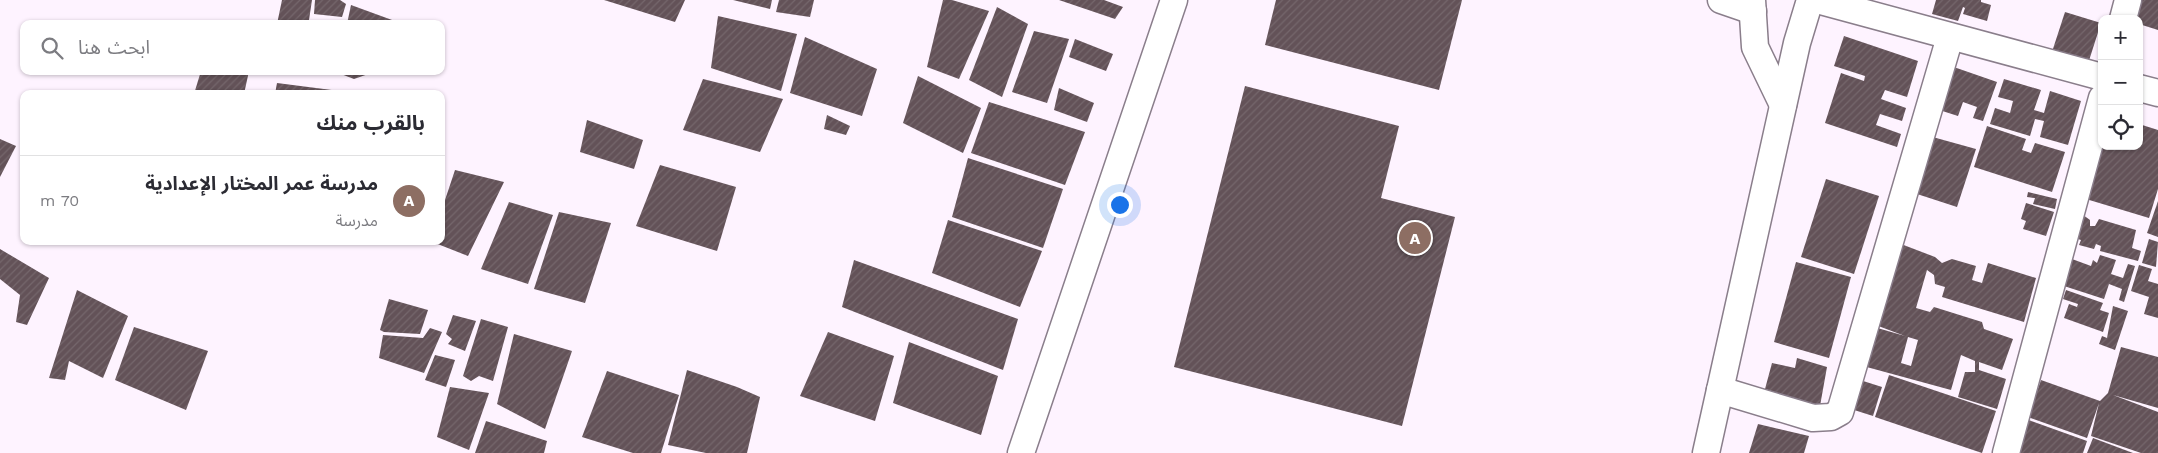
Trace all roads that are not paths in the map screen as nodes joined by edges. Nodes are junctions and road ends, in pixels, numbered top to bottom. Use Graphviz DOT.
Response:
graph roads {
  1 [pos="1174,0"];
  2 [pos="1721,0"];
  3 [pos="1810,0"];
  4 [pos="1817,0"];
  5 [pos="2128,0"];
  6 [pos="1752,5"];
  7 [pos="2124,15"];
  8 [pos="1950,37"];
  9 [pos="2098,76"];
  10 [pos="2143,89"];
  11 [pos="2158,93"];
  12 [pos="1783,105"];
  13 [pos="2100,105"];
  14 [pos="1720,390"];
  15 [pos="1021,453"];
  16 [pos="1706,453"];
  17 [pos="2006,453"];
  1 -- 15 [label="street"];
  2 -- 6 [label="street"];
  3 -- 12 [label="street"];
  4 -- 8 [label="street"];
  5 -- 7 [label="street"];
  6 -- 12 [label="street"];
  8 -- 9 [label="street"];
  8 -- 14 [label="street"];
  10 -- 11 [label="street"];
  12 -- 14 [label="street"];
  13 -- 17 [label="street"];
  14 -- 16 [label="street"];
}
